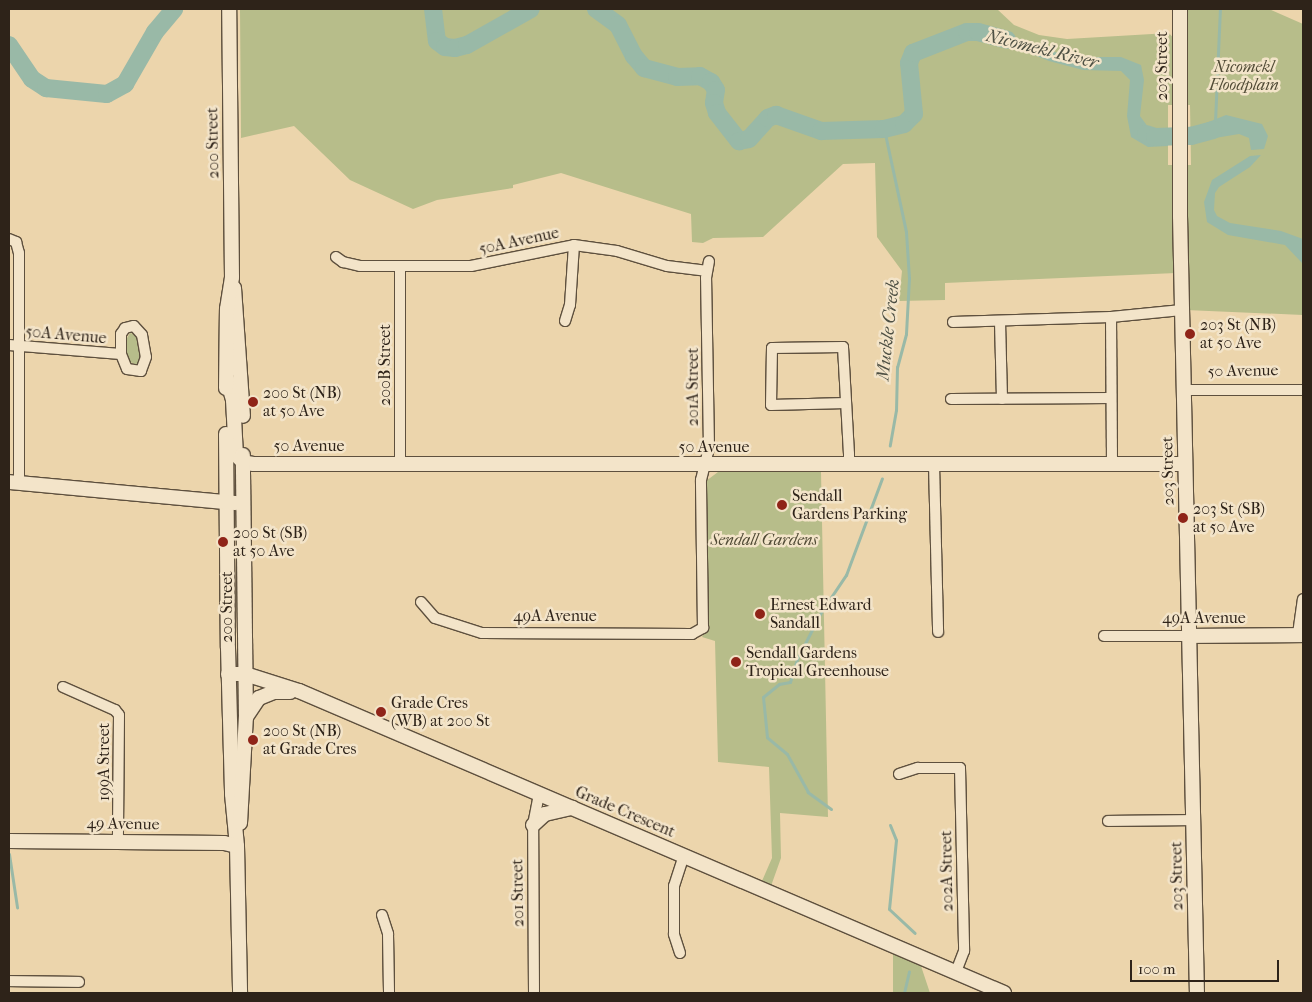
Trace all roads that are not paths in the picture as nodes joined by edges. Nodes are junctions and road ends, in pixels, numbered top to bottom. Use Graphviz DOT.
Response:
graph roads {
  1 [pos="229,9"];
  2 [pos="1180,9"];
  3 [pos="12,241"];
  4 [pos="574,245"];
  5 [pos="336,257"];
  6 [pos="400,266"];
  7 [pos="708,266"];
  8 [pos="232,277"];
  9 [pos="1182,310"];
  10 [pos="1111,317"];
  11 [pos="565,321"];
  12 [pos="953,322"];
  13 [pos="1000,322"];
  14 [pos="14,345"];
  15 [pos="121,354"];
  16 [pos="226,379"];
  17 [pos="1184,390"];
  18 [pos="1303,390"];
  19 [pos="1111,398"];
  20 [pos="951,399"];
  21 [pos="1002,399"];
  22 [pos="846,403"];
  23 [pos="243,462"];
  24 [pos="400,464"];
  25 [pos="704,464"];
  26 [pos="849,464"];
  27 [pos="934,464"];
  28 [pos="1112,464"];
  29 [pos="1185,464"];
  30 [pos="14,483"];
  31 [pos="226,502"];
  32 [pos="244,503"];
  33 [pos="1303,599"];
  34 [pos="421,602"];
  35 [pos="699,632"];
  36 [pos="938,632"];
  37 [pos="1301,635"];
  38 [pos="1104,636"];
  39 [pos="1189,636"];
  40 [pos="228,674"];
  41 [pos="245,674"];
  42 [pos="63,686"];
  43 [pos="299,691"];
  44 [pos="246,717"];
  45 [pos="899,774"];
  46 [pos="539,794"];
  47 [pos="572,808"];
  48 [pos="1193,820"];
  49 [pos="1108,821"];
  50 [pos="533,824"];
  51 [pos="9,841"];
  52 [pos="118,842"];
  53 [pos="237,846"];
  54 [pos="684,856"];
  55 [pos="382,915"];
  56 [pos="680,953"];
  57 [pos="956,972"];
  58 [pos="9,981"];
  59 [pos="79,982"];
  60 [pos="240,993"];
  61 [pos="389,993"];
  62 [pos="534,993"];
  63 [pos="1004,993"];
  64 [pos="1197,993"];
  1 -- 8 [label="main road, 200 Street"];
  2 -- 9 [label="main road, 203 Street"];
  3 -- 14 [label="street"];
  4 -- 6 [label="street, 50A Avenue"];
  4 -- 7 [label="street, 50A Avenue"];
  4 -- 11 [label="street"];
  5 -- 6 [label="street, 50A Avenue"];
  6 -- 24 [label="street, 200B Street"];
  7 -- 25 [label="street, 201A Street"];
  8 -- 16 [label="main road, 200 Street"];
  8 -- 23 [label="main road, 200 Street"];
  9 -- 10 [label="street"];
  9 -- 17 [label="main road, 203 Street"];
  10 -- 13 [label="street"];
  10 -- 19 [label="street"];
  12 -- 13 [label="street"];
  13 -- 21 [label="street"];
  14 -- 15 [label="street, 50A Avenue"];
  14 -- 30 [label="street"];
  16 -- 23 [label="main road"];
  16 -- 31 [label="main road, 200 Street"];
  17 -- 18 [label="street, 50 Avenue"];
  17 -- 29 [label="main road, 203 Street"];
  19 -- 21 [label="street"];
  19 -- 28 [label="street"];
  20 -- 21 [label="street"];
  22 -- 22 [label="street"];
  22 -- 26 [label="street"];
  23 -- 24 [label="main road, 50 Avenue"];
  23 -- 32 [label="main road, 200 Street"];
  24 -- 25 [label="main road, 50 Avenue"];
  25 -- 26 [label="main road, 50 Avenue"];
  25 -- 35 [label="street, 201A Street"];
  26 -- 27 [label="main road, 50 Avenue"];
  27 -- 28 [label="main road, 50 Avenue"];
  27 -- 36 [label="street"];
  28 -- 29 [label="main road, 50 Avenue"];
  29 -- 39 [label="main road, 203 Street"];
  30 -- 31 [label="main road"];
  31 -- 32 [label="main road"];
  31 -- 40 [label="main road, 200 Street"];
  32 -- 41 [label="main road, 200 Street"];
  33 -- 37 [label="street"];
  34 -- 35 [label="street, 49A Avenue"];
  37 -- 39 [label="main road, 49A Avenue"];
  38 -- 39 [label="street, 49A Avenue"];
  39 -- 48 [label="main road, 203 Street"];
  40 -- 41 [label="main road, Grade Crescent"];
  40 -- 53 [label="main road, 200 Street"];
  41 -- 43 [label="main road, Grade Crescent"];
  41 -- 44 [label="main road, 200 Street"];
  42 -- 52 [label="street, 199A Street"];
  43 -- 44 [label="main road"];
  43 -- 46 [label="main road, Grade Crescent"];
  44 -- 53 [label="main road, 200 Street"];
  45 -- 57 [label="street, 202A Street"];
  46 -- 47 [label="main road, Grade Crescent"];
  46 -- 50 [label="street, 201 Street"];
  47 -- 50 [label="main road"];
  47 -- 54 [label="main road, Grade Crescent"];
  48 -- 49 [label="street"];
  48 -- 64 [label="main road, 203 Street"];
  50 -- 62 [label="street, 201 Street"];
  51 -- 52 [label="main road, 49 Avenue"];
  52 -- 53 [label="main road, 49 Avenue"];
  53 -- 60 [label="main road, 200 Street"];
  54 -- 56 [label="street"];
  54 -- 57 [label="main road, Grade Crescent"];
  55 -- 61 [label="street"];
  57 -- 63 [label="main road, Grade Crescent"];
  58 -- 59 [label="street"];
}
